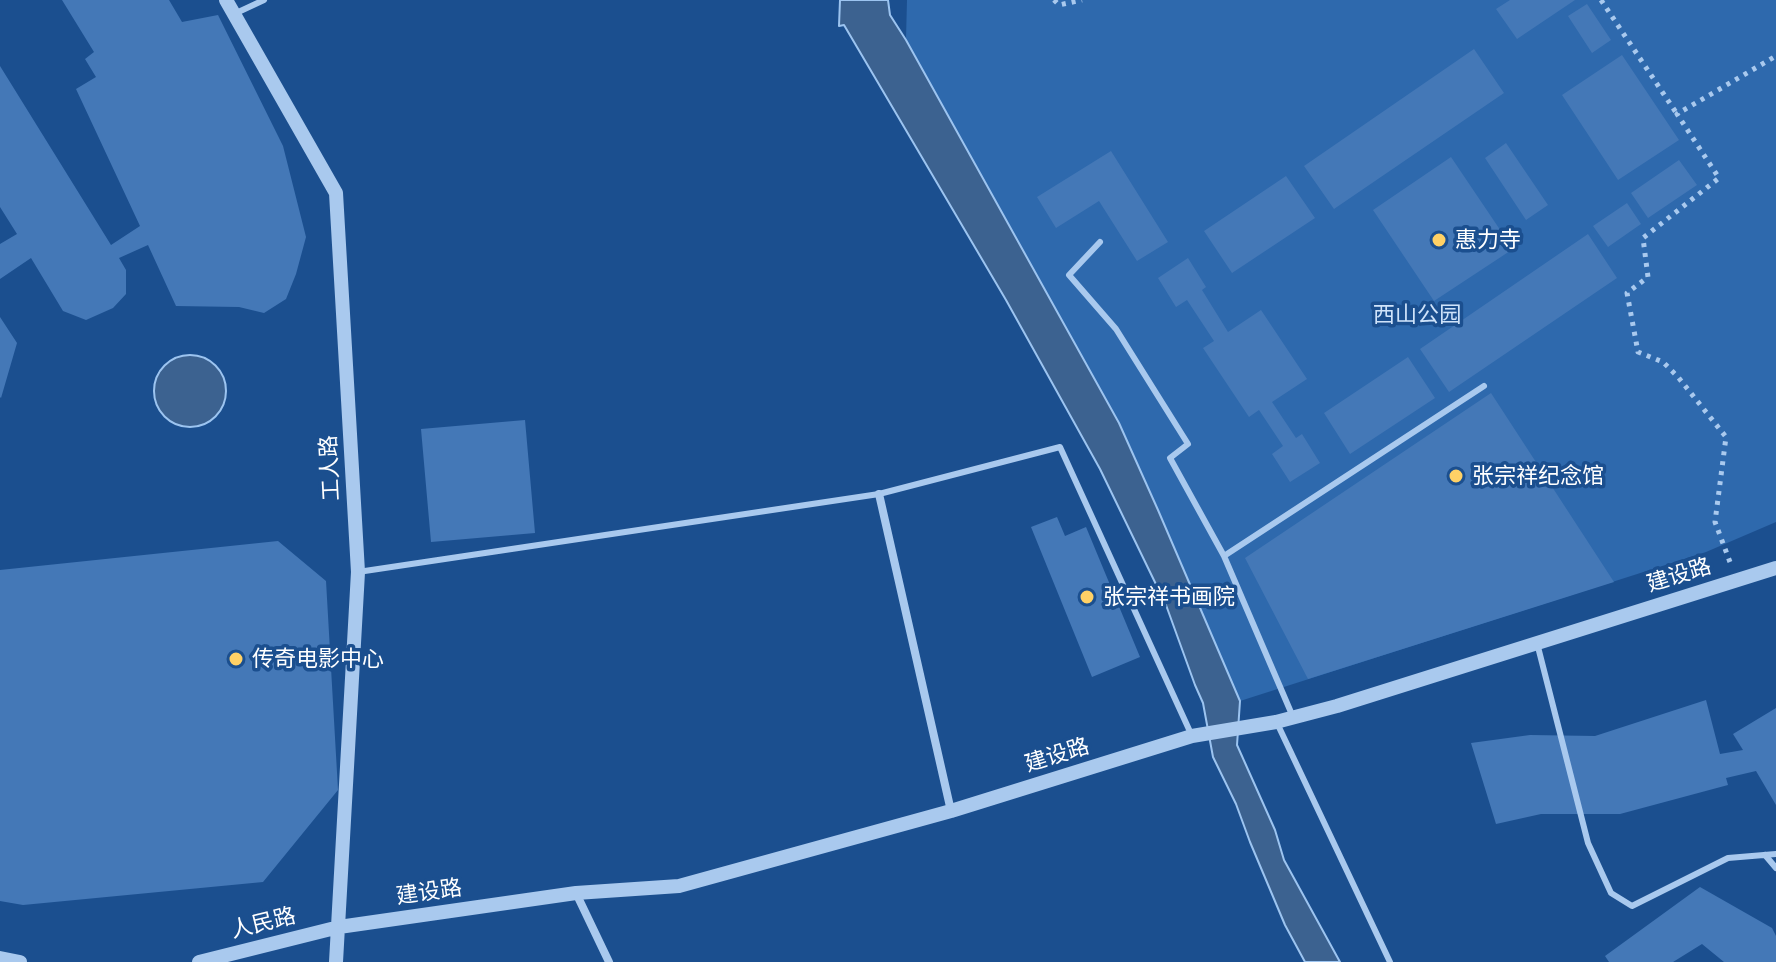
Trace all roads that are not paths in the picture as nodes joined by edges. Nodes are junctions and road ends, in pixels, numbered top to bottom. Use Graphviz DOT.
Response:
graph roads {
  1 [pos="226,0"];
  2 [pos="264,0"];
  3 [pos="234,14"];
  4 [pos="1100,242"];
  5 [pos="1484,386"];
  6 [pos="879,494"];
  7 [pos="1224,556"];
  8 [pos="1776,568"];
  9 [pos="358,572"];
  10 [pos="1537,643"];
  11 [pos="1293,717"];
  12 [pos="1276,722"];
  13 [pos="1192,736"];
  14 [pos="951,811"];
  15 [pos="1776,854"];
  16 [pos="1765,855"];
  17 [pos="1776,868"];
  18 [pos="576,893"];
  19 [pos="339,927"];
  20 [pos="0,958"];
  21 [pos="20,962"];
  22 [pos="199,962"];
  23 [pos="336,962"];
  24 [pos="609,962"];
  25 [pos="1390,962"];
  1 -- 3 [label="street, 工人路"];
  2 -- 3 [label="lane"];
  3 -- 9 [label="street, 工人路"];
  4 -- 7 [label="lane"];
  5 -- 7 [label="lane"];
  6 -- 9 [label="lane"];
  6 -- 13 [label="lane"];
  6 -- 14 [label="street"];
  7 -- 11 [label="lane"];
  8 -- 10 [label="street, 建设路"];
  9 -- 19 [label="street, 工人路"];
  10 -- 11 [label="street, 建设路"];
  10 -- 16 [label="lane"];
  11 -- 12 [label="street, 建设路"];
  12 -- 13 [label="street, 建设路"];
  12 -- 25 [label="lane"];
  13 -- 14 [label="street, 建设路"];
  14 -- 18 [label="street, 建设路"];
  15 -- 16 [label="lane"];
  16 -- 17 [label="lane"];
  18 -- 19 [label="street, 建设路"];
  18 -- 24 [label="street"];
  19 -- 22 [label="street, 人民路"];
  19 -- 23 [label="street, 工人路"];
  20 -- 21 [label="street"];
}
